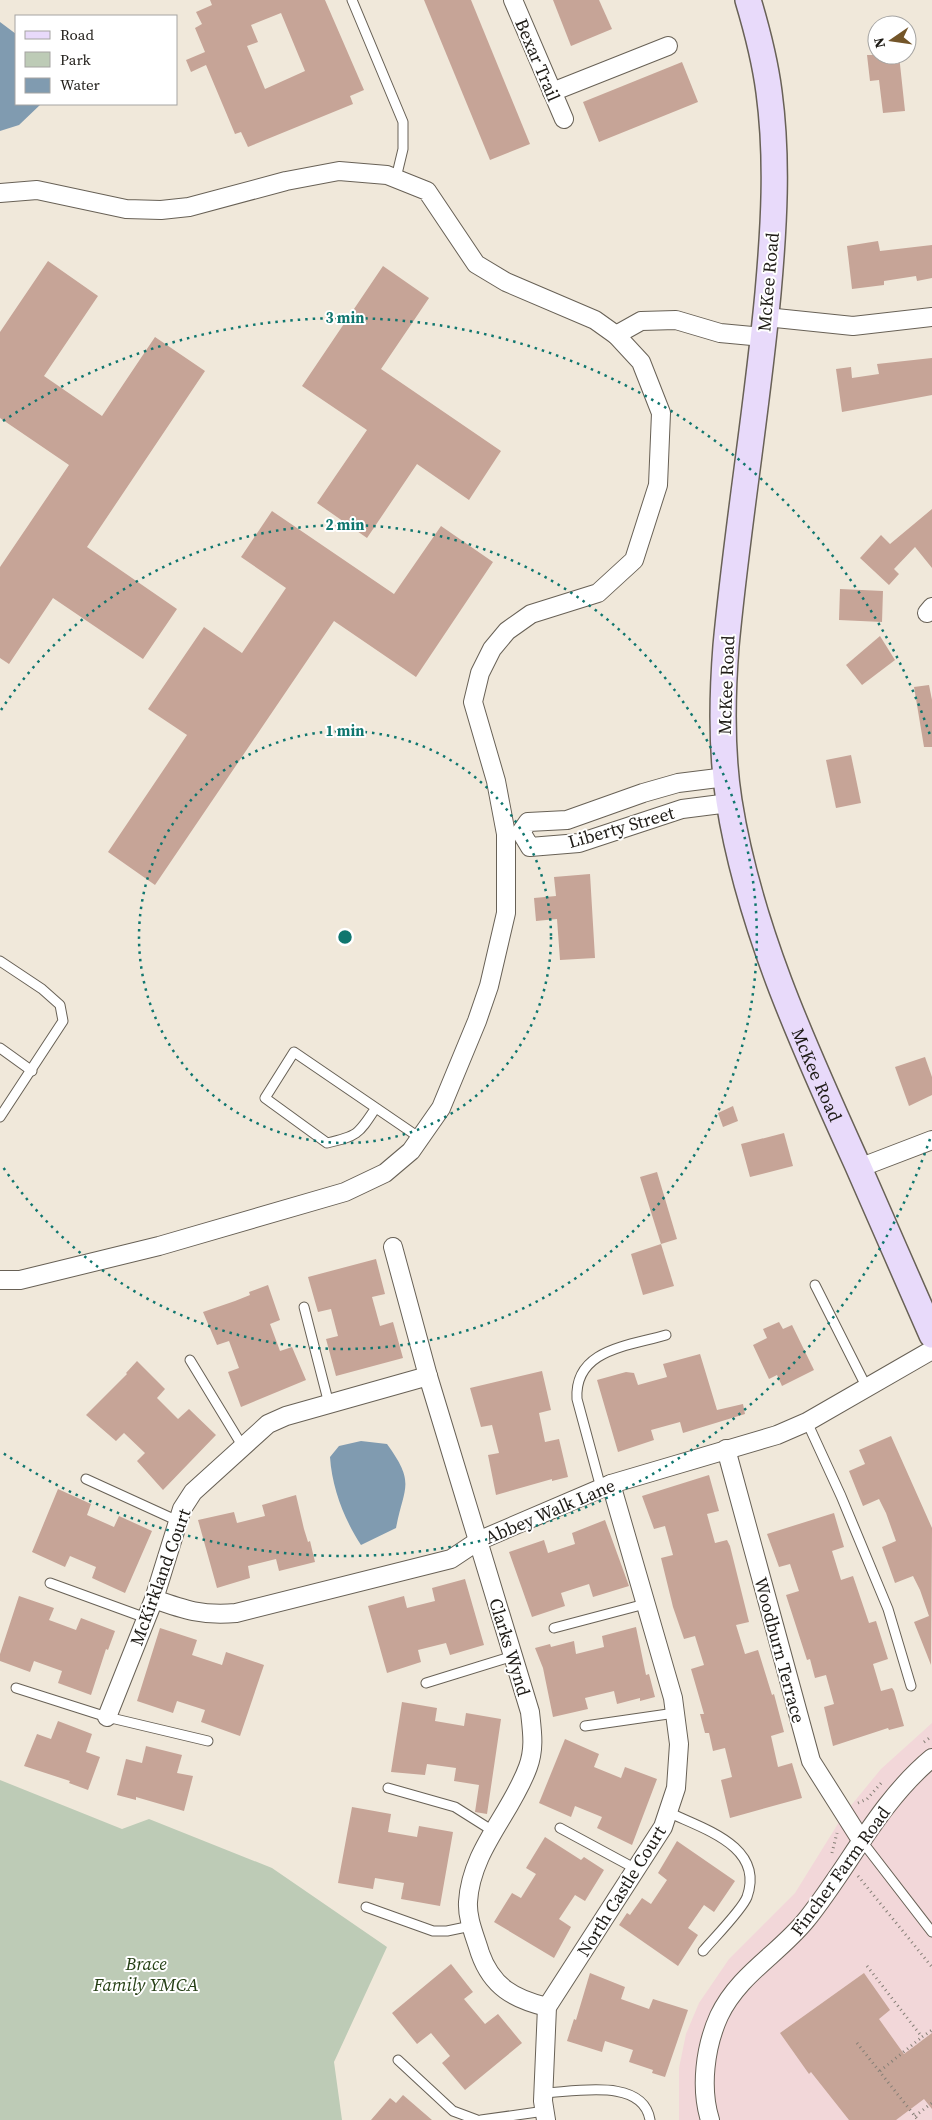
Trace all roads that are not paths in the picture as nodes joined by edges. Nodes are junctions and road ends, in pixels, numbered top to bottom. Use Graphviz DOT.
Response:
graph roads {
  1 [pos="352,0"];
  2 [pos="513,0"];
  3 [pos="748,0"];
  4 [pos="668,46"];
  5 [pos="552,92"];
  6 [pos="564,119"];
  7 [pos="396,178"];
  8 [pos="0,193"];
  9 [pos="932,317"];
  10 [pos="764,327"];
  11 [pos="616,335"];
  12 [pos="726,777"];
  13 [pos="729,803"];
  14 [pos="604,808"];
  15 [pos="513,833"];
  16 [pos="609,834"];
  17 [pos="0,961"];
  18 [pos="0,1048"];
  19 [pos="32,1071"];
  20 [pos="375,1109"];
  21 [pos="0,1117"];
  22 [pos="420,1138"];
  23 [pos="932,1140"];
  24 [pos="859,1168"];
  25 [pos="393,1247"];
  26 [pos="0,1280"];
  27 [pos="815,1285"];
  28 [pos="304,1307"];
  29 [pos="666,1335"];
  30 [pos="932,1336"];
  31 [pos="932,1350"];
  32 [pos="190,1360"];
  33 [pos="428,1376"];
  34 [pos="867,1388"];
  35 [pos="329,1404"];
  36 [pos="807,1422"];
  37 [pos="243,1447"];
  38 [pos="726,1449"];
  39 [pos="86,1479"];
  40 [pos="606,1486"];
  41 [pos="178,1521"];
  42 [pos="478,1541"];
  43 [pos="50,1584"];
  44 [pos="154,1598"];
  45 [pos="645,1604"];
  46 [pos="146,1618"];
  47 [pos="554,1628"];
  48 [pos="513,1656"];
  49 [pos="426,1683"];
  50 [pos="911,1686"];
  51 [pos="16,1688"];
  52 [pos="675,1713"];
  53 [pos="107,1717"];
  54 [pos="585,1726"];
  55 [pos="208,1741"];
  56 [pos="932,1758"];
  57 [pos="388,1788"];
  58 [pos="668,1812"];
  59 [pos="560,1828"];
  60 [pos="493,1831"];
  61 [pos="860,1840"];
  62 [pos="636,1869"];
  63 [pos="366,1907"];
  64 [pos="471,1926"];
  65 [pos="932,1932"];
  66 [pos="703,1951"];
  67 [pos="547,2007"];
  68 [pos="398,2060"];
  69 [pos="544,2093"];
  70 [pos="545,2115"];
  71 [pos="477,2120"];
  72 [pos="481,2120"];
  73 [pos="650,2120"];
  74 [pos="710,2120"];
  1 -- 7 [label="lane"];
  2 -- 5 [label="street, Bexar Trail"];
  3 -- 10 [label="street, McKee Road"];
  4 -- 5 [label="street"];
  5 -- 6 [label="street, Bexar Trail"];
  7 -- 8 [label="street"];
  7 -- 11 [label="street"];
  9 -- 10 [label="street"];
  10 -- 11 [label="street"];
  10 -- 12 [label="street, McKee Road"];
  11 -- 15 [label="street"];
  12 -- 13 [label="street, McKee Road"];
  12 -- 14 [label="street, Liberty Street"];
  13 -- 16 [label="street, Liberty Street"];
  13 -- 24 [label="street, McKee Road"];
  14 -- 15 [label="street, Liberty Street"];
  14 -- 16 [label="street"];
  15 -- 16 [label="street, Liberty Street"];
  15 -- 22 [label="street"];
  17 -- 19 [label="lane"];
  18 -- 19 [label="lane"];
  19 -- 21 [label="lane"];
  20 -- 20 [label="lane"];
  20 -- 22 [label="lane"];
  22 -- 26 [label="street"];
  23 -- 24 [label="street"];
  24 -- 30 [label="street, McKee Road"];
  25 -- 33 [label="street, Clarks Wynd"];
  27 -- 34 [label="lane"];
  28 -- 35 [label="lane"];
  29 -- 40 [label="lane"];
  31 -- 34 [label="street, Abbey Walk Lane"];
  32 -- 37 [label="lane"];
  33 -- 35 [label="street, McKirkland Court"];
  33 -- 42 [label="street, Clarks Wynd"];
  34 -- 36 [label="street, Abbey Walk Lane"];
  35 -- 37 [label="street, McKirkland Court"];
  36 -- 38 [label="street, Abbey Walk Lane"];
  36 -- 50 [label="lane"];
  37 -- 41 [label="street, McKirkland Court"];
  38 -- 40 [label="street, Abbey Walk Lane"];
  38 -- 61 [label="street, Woodburn Terrace"];
  39 -- 41 [label="lane"];
  40 -- 42 [label="street, Abbey Walk Lane"];
  40 -- 45 [label="street, North Castle Court"];
  41 -- 44 [label="street, McKirkland Court"];
  42 -- 44 [label="street, Abbey Walk Lane"];
  42 -- 48 [label="street, Clarks Wynd"];
  43 -- 46 [label="lane"];
  44 -- 46 [label="street, McKirkland Court"];
  45 -- 47 [label="lane"];
  45 -- 52 [label="street, North Castle Court"];
  46 -- 53 [label="street, McKirkland Court"];
  48 -- 49 [label="lane"];
  48 -- 60 [label="street, Clarks Wynd"];
  51 -- 53 [label="lane"];
  52 -- 54 [label="lane"];
  52 -- 58 [label="street, North Castle Court"];
  53 -- 55 [label="lane"];
  56 -- 61 [label="street, Fincher Farm Road"];
  57 -- 60 [label="lane"];
  58 -- 62 [label="street, North Castle Court"];
  58 -- 66 [label="lane"];
  59 -- 62 [label="lane"];
  60 -- 64 [label="street, Clarks Wynd"];
  61 -- 65 [label="lane"];
  61 -- 74 [label="street, Fincher Farm Road"];
  62 -- 67 [label="street, North Castle Court"];
  63 -- 64 [label="lane"];
  64 -- 67 [label="street, Clarks Wynd"];
  67 -- 69 [label="street"];
  68 -- 71 [label="lane"];
  69 -- 70 [label="street"];
  69 -- 73 [label="lane"];
  70 -- 72 [label="lane"];
}
